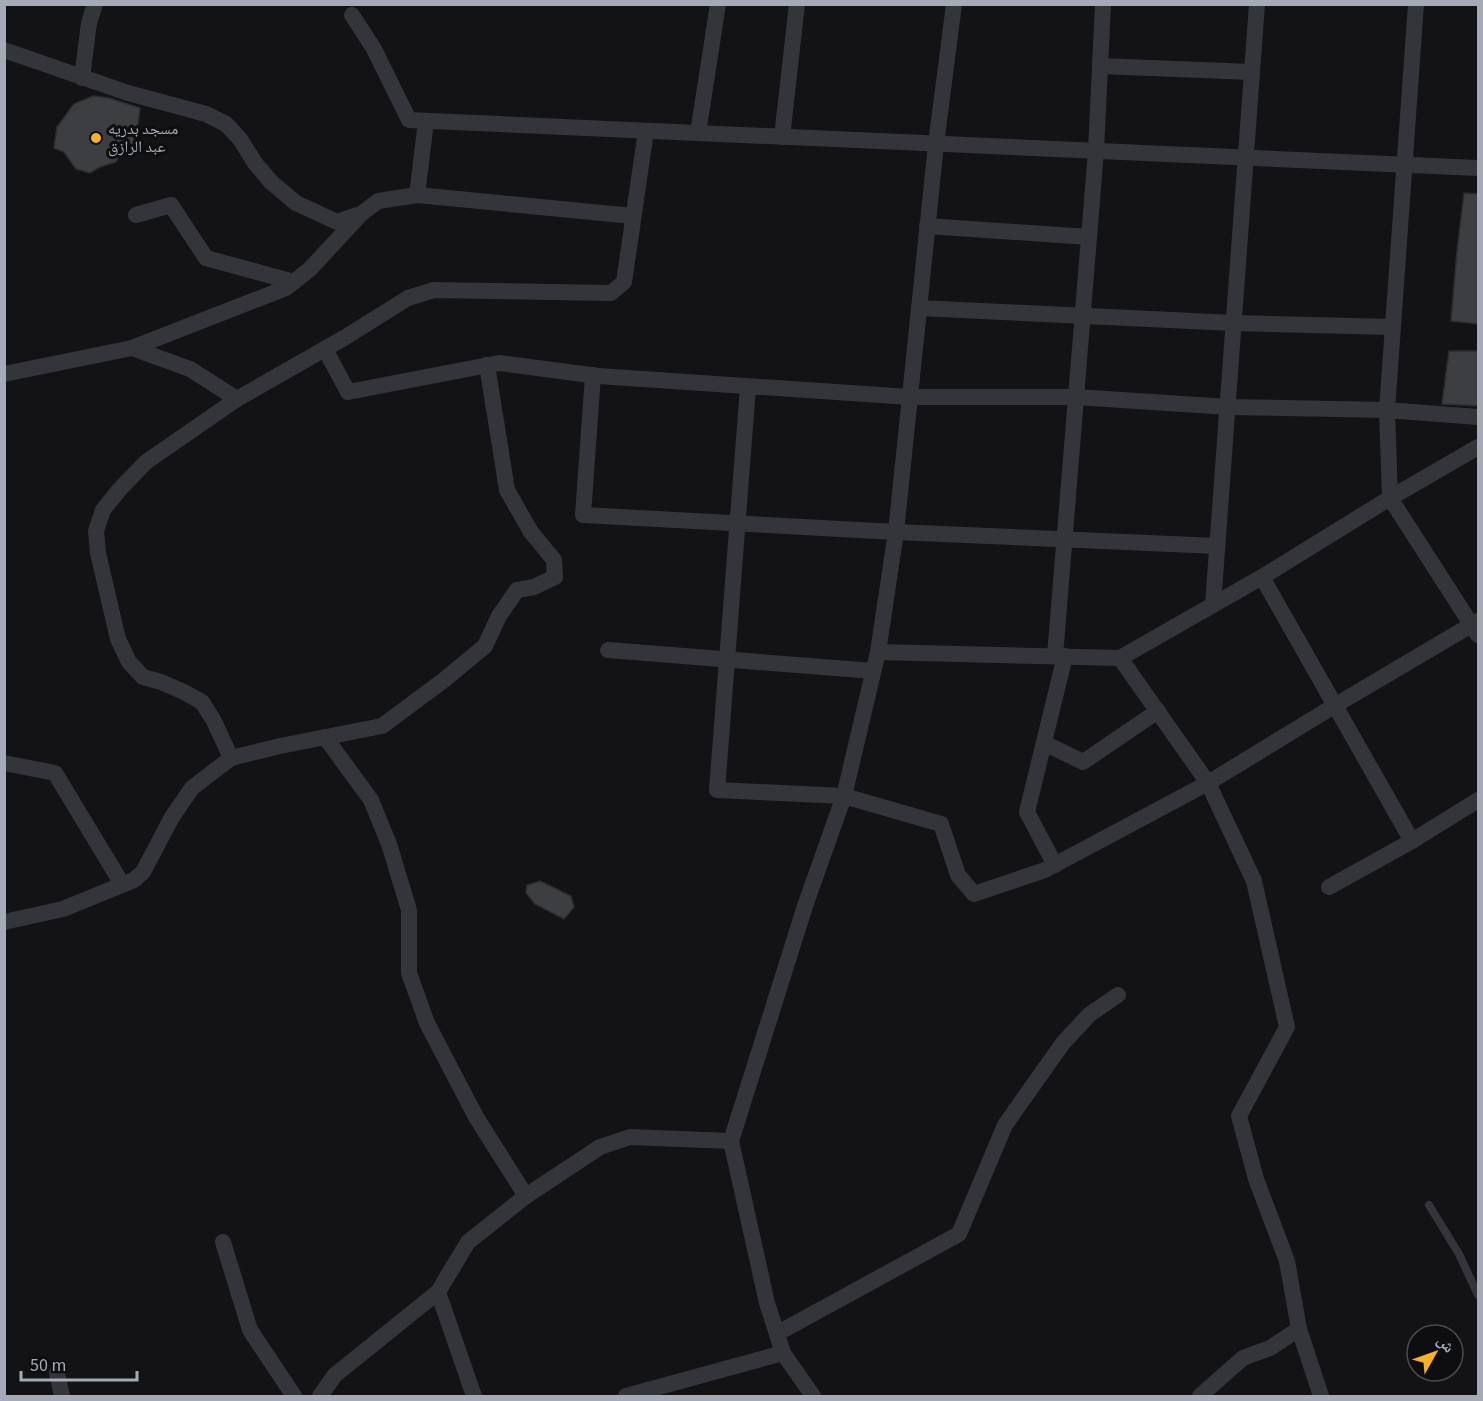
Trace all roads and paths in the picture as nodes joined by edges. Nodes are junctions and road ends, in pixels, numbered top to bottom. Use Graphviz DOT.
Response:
graph roads {
  1 [pos="94,4"];
  2 [pos="718,4"];
  3 [pos="797,4"];
  4 [pos="954,4"];
  5 [pos="1103,4"];
  6 [pos="1257,4"];
  7 [pos="1416,4"];
  8 [pos="352,15"];
  9 [pos="4,50"];
  10 [pos="1100,66"];
  11 [pos="1252,72"];
  12 [pos="82,78"];
  13 [pos="426,121"];
  14 [pos="645,131"];
  15 [pos="698,133"];
  16 [pos="782,137"];
  17 [pos="936,144"];
  18 [pos="1096,151"];
  19 [pos="1246,158"];
  20 [pos="1406,165"];
  21 [pos="1479,168"];
  22 [pos="417,195"];
  23 [pos="361,214"];
  24 [pos="136,215"];
  25 [pos="633,216"];
  26 [pos="927,226"];
  27 [pos="1089,237"];
  28 [pos="294,282"];
  29 [pos="919,308"];
  30 [pos="1083,316"];
  31 [pos="1234,323"];
  32 [pos="1393,327"];
  33 [pos="132,348"];
  34 [pos="325,349"];
  35 [pos="487,365"];
  36 [pos="4,374"];
  37 [pos="593,375"];
  38 [pos="748,387"];
  39 [pos="910,397"];
  40 [pos="1076,397"];
  41 [pos="237,399"];
  42 [pos="1229,407"];
  43 [pos="1387,410"];
  44 [pos="1479,417"];
  45 [pos="1479,447"];
  46 [pos="1390,498"];
  47 [pos="737,524"];
  48 [pos="896,532"];
  49 [pos="1064,539"];
  50 [pos="1217,546"];
  51 [pos="1262,577"];
  52 [pos="1213,605"];
  53 [pos="1476,627"];
  54 [pos="608,650"];
  55 [pos="878,652"];
  56 [pos="1060,656"];
  57 [pos="1120,658"];
  58 [pos="727,659"];
  59 [pos="873,671"];
  60 [pos="1334,706"];
  61 [pos="1158,711"];
  62 [pos="325,738"];
  63 [pos="1044,743"];
  64 [pos="231,758"];
  65 [pos="4,763"];
  66 [pos="1208,783"];
  67 [pos="844,796"];
  68 [pos="1479,800"];
  69 [pos="1412,841"];
  70 [pos="1055,865"];
  71 [pos="122,884"];
  72 [pos="1329,887"];
  73 [pos="4,922"];
  74 [pos="1118,995"];
  75 [pos="731,1141"];
  76 [pos="526,1196"];
  77 [pos="1429,1205"];
  78 [pos="223,1242"];
  79 [pos="438,1292"];
  80 [pos="1479,1295"];
  81 [pos="1299,1329"];
  82 [pos="778,1333"];
  83 [pos="783,1353"];
  84 [pos="57,1372"];
  85 [pos="1208,1394"];
  86 [pos="62,1396"];
  87 [pos="294,1396"];
  88 [pos="320,1396"];
  89 [pos="474,1396"];
  90 [pos="626,1396"];
  91 [pos="812,1396"];
  92 [pos="1321,1396"];
  1 -- 12 [label="street"];
  2 -- 15 [label="street"];
  3 -- 16 [label="street"];
  4 -- 17 [label="street"];
  5 -- 10 [label="street"];
  6 -- 11 [label="street"];
  7 -- 20 [label="street"];
  8 -- 13 [label="street"];
  9 -- 12 [label="street"];
  10 -- 11 [label="street"];
  10 -- 18 [label="street"];
  11 -- 19 [label="street"];
  12 -- 23 [label="street"];
  13 -- 14 [label="street"];
  13 -- 22 [label="street"];
  14 -- 15 [label="street"];
  14 -- 25 [label="street"];
  15 -- 16 [label="street"];
  16 -- 17 [label="street"];
  17 -- 18 [label="street"];
  17 -- 26 [label="street"];
  18 -- 19 [label="street"];
  18 -- 27 [label="street"];
  19 -- 20 [label="street"];
  19 -- 31 [label="street"];
  20 -- 21 [label="street"];
  20 -- 32 [label="street"];
  22 -- 23 [label="street"];
  22 -- 25 [label="street"];
  23 -- 28 [label="street"];
  24 -- 28 [label="street"];
  25 -- 34 [label="street"];
  26 -- 27 [label="street"];
  26 -- 29 [label="street"];
  27 -- 30 [label="street"];
  28 -- 33 [label="street"];
  29 -- 30 [label="street"];
  29 -- 39 [label="street"];
  30 -- 31 [label="street"];
  30 -- 40 [label="street"];
  31 -- 32 [label="street"];
  31 -- 42 [label="street"];
  32 -- 43 [label="street"];
  33 -- 36 [label="street"];
  33 -- 41 [label="street"];
  34 -- 35 [label="street"];
  34 -- 41 [label="street"];
  35 -- 37 [label="street"];
  35 -- 62 [label="street"];
  37 -- 38 [label="street"];
  37 -- 47 [label="street"];
  38 -- 39 [label="street"];
  38 -- 47 [label="street"];
  39 -- 40 [label="street"];
  39 -- 48 [label="street"];
  40 -- 42 [label="street"];
  40 -- 49 [label="street"];
  41 -- 64 [label="street"];
  42 -- 43 [label="street"];
  42 -- 50 [label="street"];
  43 -- 44 [label="street"];
  43 -- 46 [label="street"];
  45 -- 46 [label="street"];
  46 -- 51 [label="street"];
  46 -- 53 [label="street"];
  47 -- 48 [label="street"];
  47 -- 58 [label="street"];
  48 -- 49 [label="street"];
  48 -- 55 [label="street"];
  49 -- 50 [label="street"];
  49 -- 56 [label="street"];
  50 -- 52 [label="street"];
  51 -- 52 [label="street"];
  51 -- 60 [label="street"];
  52 -- 57 [label="street"];
  53 -- 60 [label="street"];
  54 -- 58 [label="street"];
  55 -- 56 [label="street"];
  55 -- 59 [label="street"];
  56 -- 57 [label="street"];
  56 -- 63 [label="street"];
  57 -- 61 [label="street"];
  58 -- 59 [label="street"];
  58 -- 67 [label="street"];
  59 -- 67 [label="street"];
  60 -- 66 [label="street"];
  60 -- 69 [label="street"];
  61 -- 63 [label="street"];
  61 -- 66 [label="street"];
  62 -- 64 [label="street"];
  62 -- 76 [label="street"];
  63 -- 70 [label="street"];
  64 -- 71 [label="street"];
  65 -- 71 [label="street"];
  66 -- 70 [label="street"];
  66 -- 81 [label="street"];
  67 -- 70 [label="street"];
  67 -- 75 [label="street"];
  68 -- 69 [label="street"];
  69 -- 72 [label="street"];
  71 -- 73 [label="street"];
  74 -- 82 [label="street"];
  75 -- 76 [label="street"];
  75 -- 82 [label="street"];
  76 -- 79 [label="street"];
  77 -- 80 [label="lane"];
  78 -- 87 [label="street"];
  79 -- 88 [label="street"];
  79 -- 89 [label="street"];
  81 -- 85 [label="street"];
  81 -- 92 [label="street"];
  82 -- 83 [label="street"];
  83 -- 90 [label="street"];
  83 -- 91 [label="street"];
  84 -- 86 [label="street"];
}
